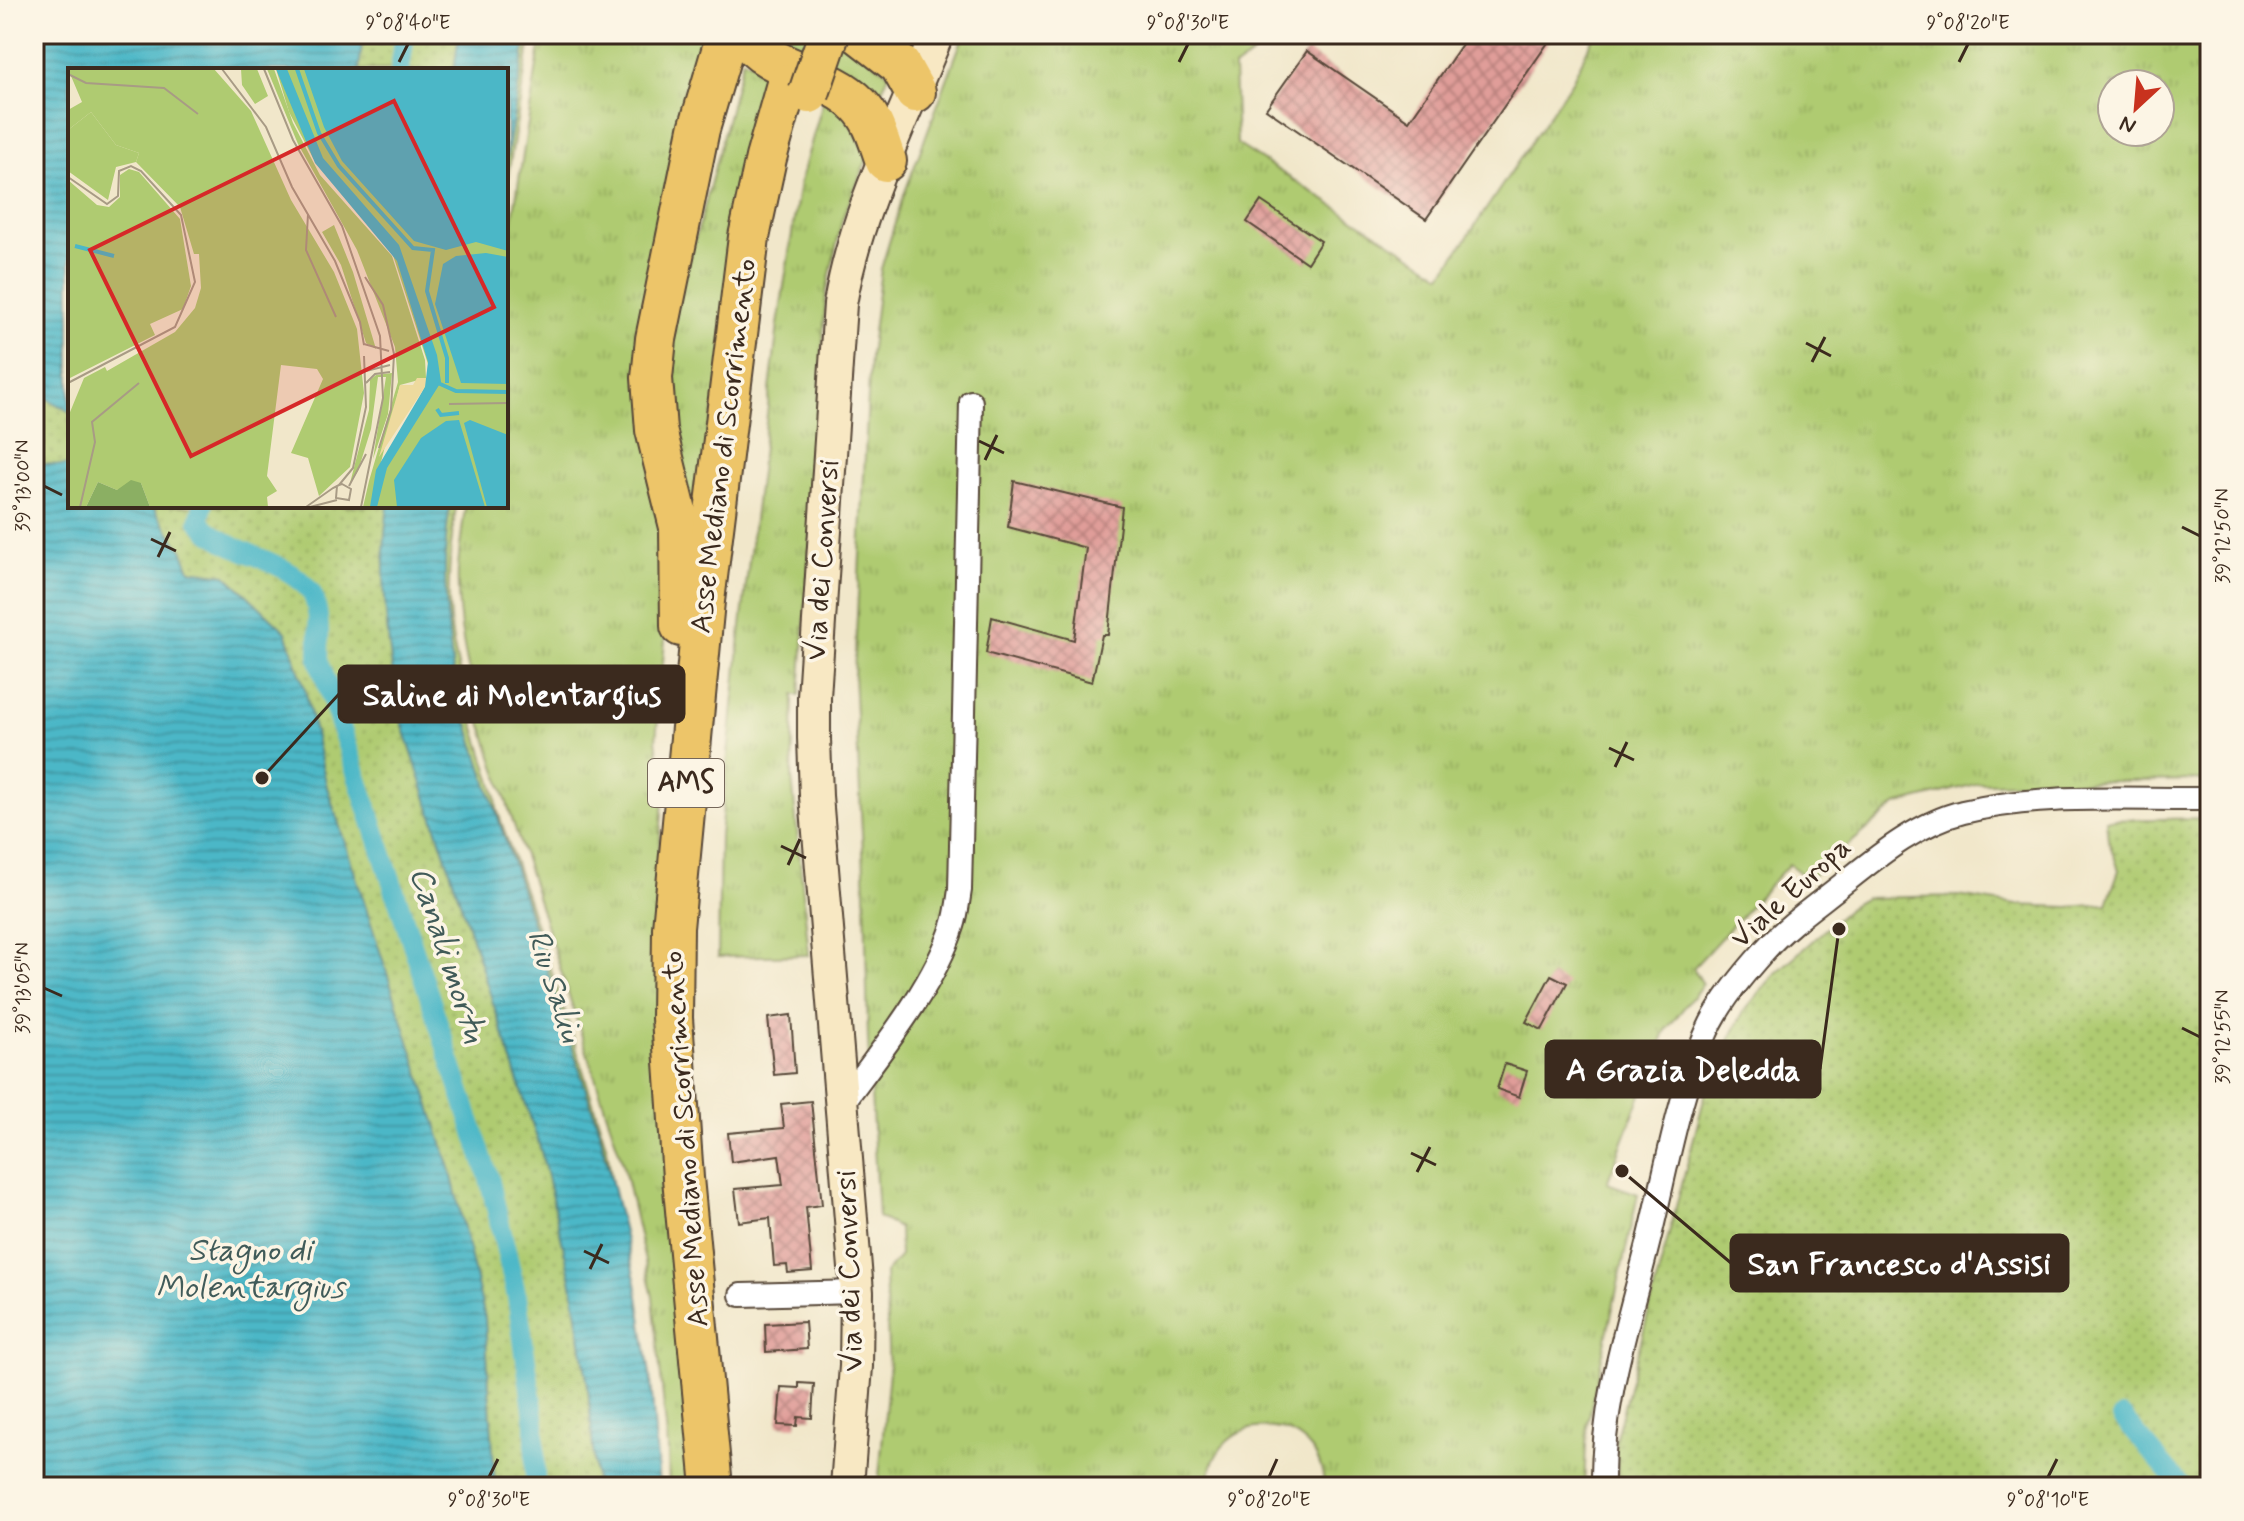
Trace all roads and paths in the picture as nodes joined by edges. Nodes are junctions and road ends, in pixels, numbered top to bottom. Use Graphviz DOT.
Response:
graph roads {
  1 [pos="727,34"];
  2 [pos="744,34"];
  3 [pos="804,34"];
  4 [pos="829,34"];
  5 [pos="860,34"];
  6 [pos="937,34"];
  7 [pos="798,89"];
  8 [pos="915,92"];
  9 [pos="886,161"];
  10 [pos="971,402"];
  11 [pos="695,692"];
  12 [pos="2210,799"];
  13 [pos="842,1104"];
  14 [pos="857,1292"];
  15 [pos="741,1295"];
  16 [pos="1603,1485"];
  17 [pos="712,1487"];
  18 [pos="734,1487"];
  19 [pos="847,1487"];
  1 -- 11 [label="highway"];
  2 -- 9 [label="highway"];
  3 -- 7 [label="highway, Asse Mediano di Scorrimento / AMS"];
  4 -- 7 [label="highway, Asse Mediano di Scorrimento / AMS, bridge"];
  5 -- 8 [label="highway"];
  6 -- 8 [label="street, Via dei Conversi"];
  7 -- 11 [label="highway, Asse Mediano di Scorrimento / AMS"];
  7 -- 18 [label="highway, Asse Mediano di Scorrimento / AMS"];
  8 -- 9 [label="street, Via dei Conversi"];
  9 -- 13 [label="street, Via dei Conversi"];
  10 -- 13 [label="street"];
  11 -- 17 [label="highway, Asse Mediano di Scorrimento / AMS"];
  12 -- 16 [label="street, Viale Europa"];
  13 -- 14 [label="street, Via dei Conversi"];
  14 -- 15 [label="street"];
  14 -- 19 [label="street, Via dei Conversi"];
}
